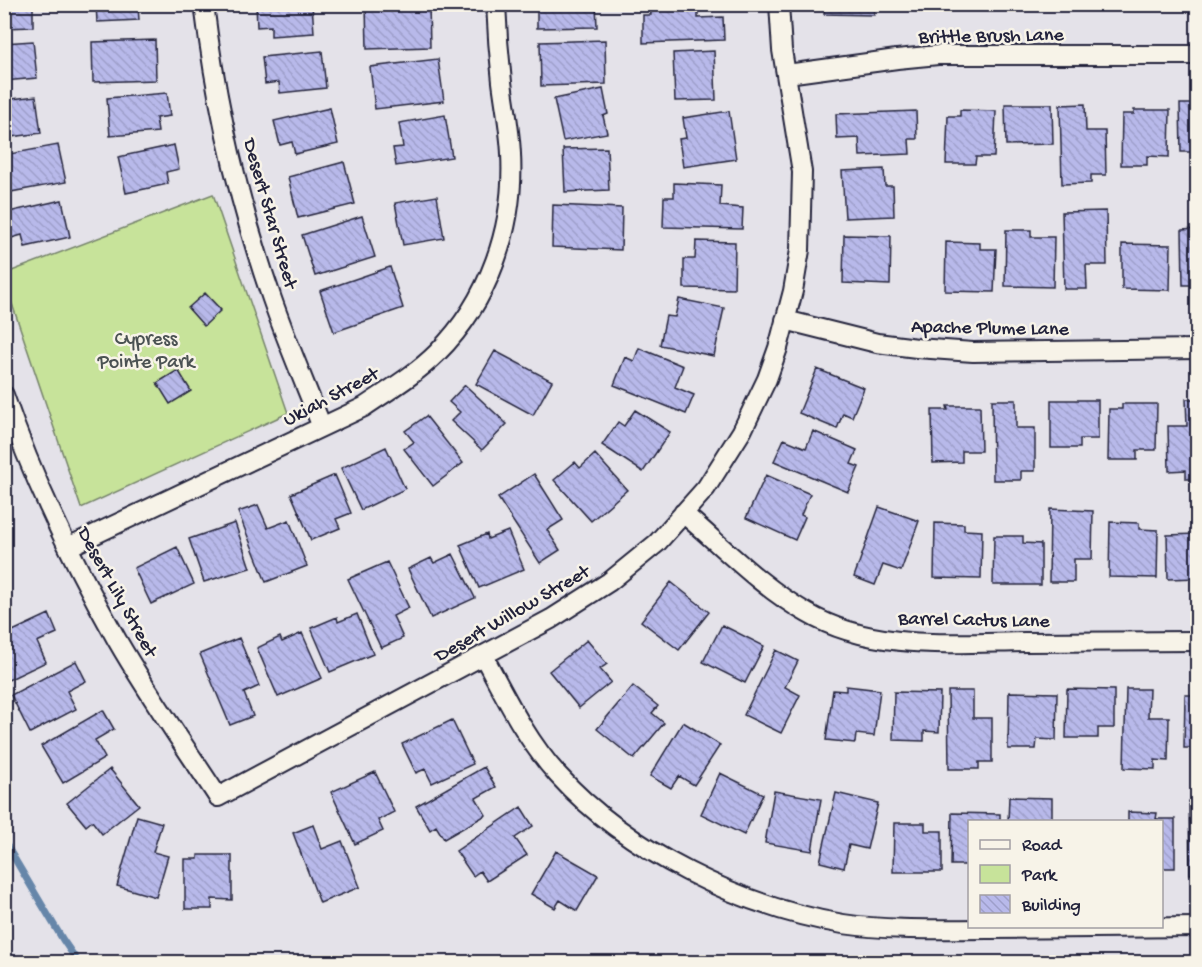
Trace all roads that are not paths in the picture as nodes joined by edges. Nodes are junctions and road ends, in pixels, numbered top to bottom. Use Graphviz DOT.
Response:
graph roads {
  1 [pos="204,4"];
  2 [pos="496,4"];
  3 [pos="778,4"];
  4 [pos="1197,55"];
  5 [pos="787,74"];
  6 [pos="785,320"];
  7 [pos="1197,349"];
  8 [pos="4,395"];
  9 [pos="322,427"];
  10 [pos="684,513"];
  11 [pos="68,547"];
  12 [pos="1197,641"];
  13 [pos="483,656"];
  14 [pos="218,797"];
  15 [pos="1163,927"];
  16 [pos="1197,927"];
  17 [pos="1048,928"];
  1 -- 9 [label="street, Desert Star Street"];
  2 -- 9 [label="street, Ukiah Street"];
  3 -- 5 [label="street, Desert Willow Street"];
  4 -- 5 [label="street, Brittle Brush Lane"];
  5 -- 6 [label="street, Desert Willow Street"];
  6 -- 7 [label="street, Apache Plume Lane"];
  6 -- 10 [label="street, Desert Willow Street"];
  8 -- 11 [label="street, Desert Lily Street"];
  9 -- 11 [label="street, Ukiah Street"];
  10 -- 12 [label="street, Barrel Cactus Lane"];
  10 -- 13 [label="street, Desert Willow Street"];
  11 -- 14 [label="street, Desert Lily Street"];
  13 -- 14 [label="street, Desert Willow Street"];
  13 -- 17 [label="street"];
  15 -- 16 [label="street"];
}
